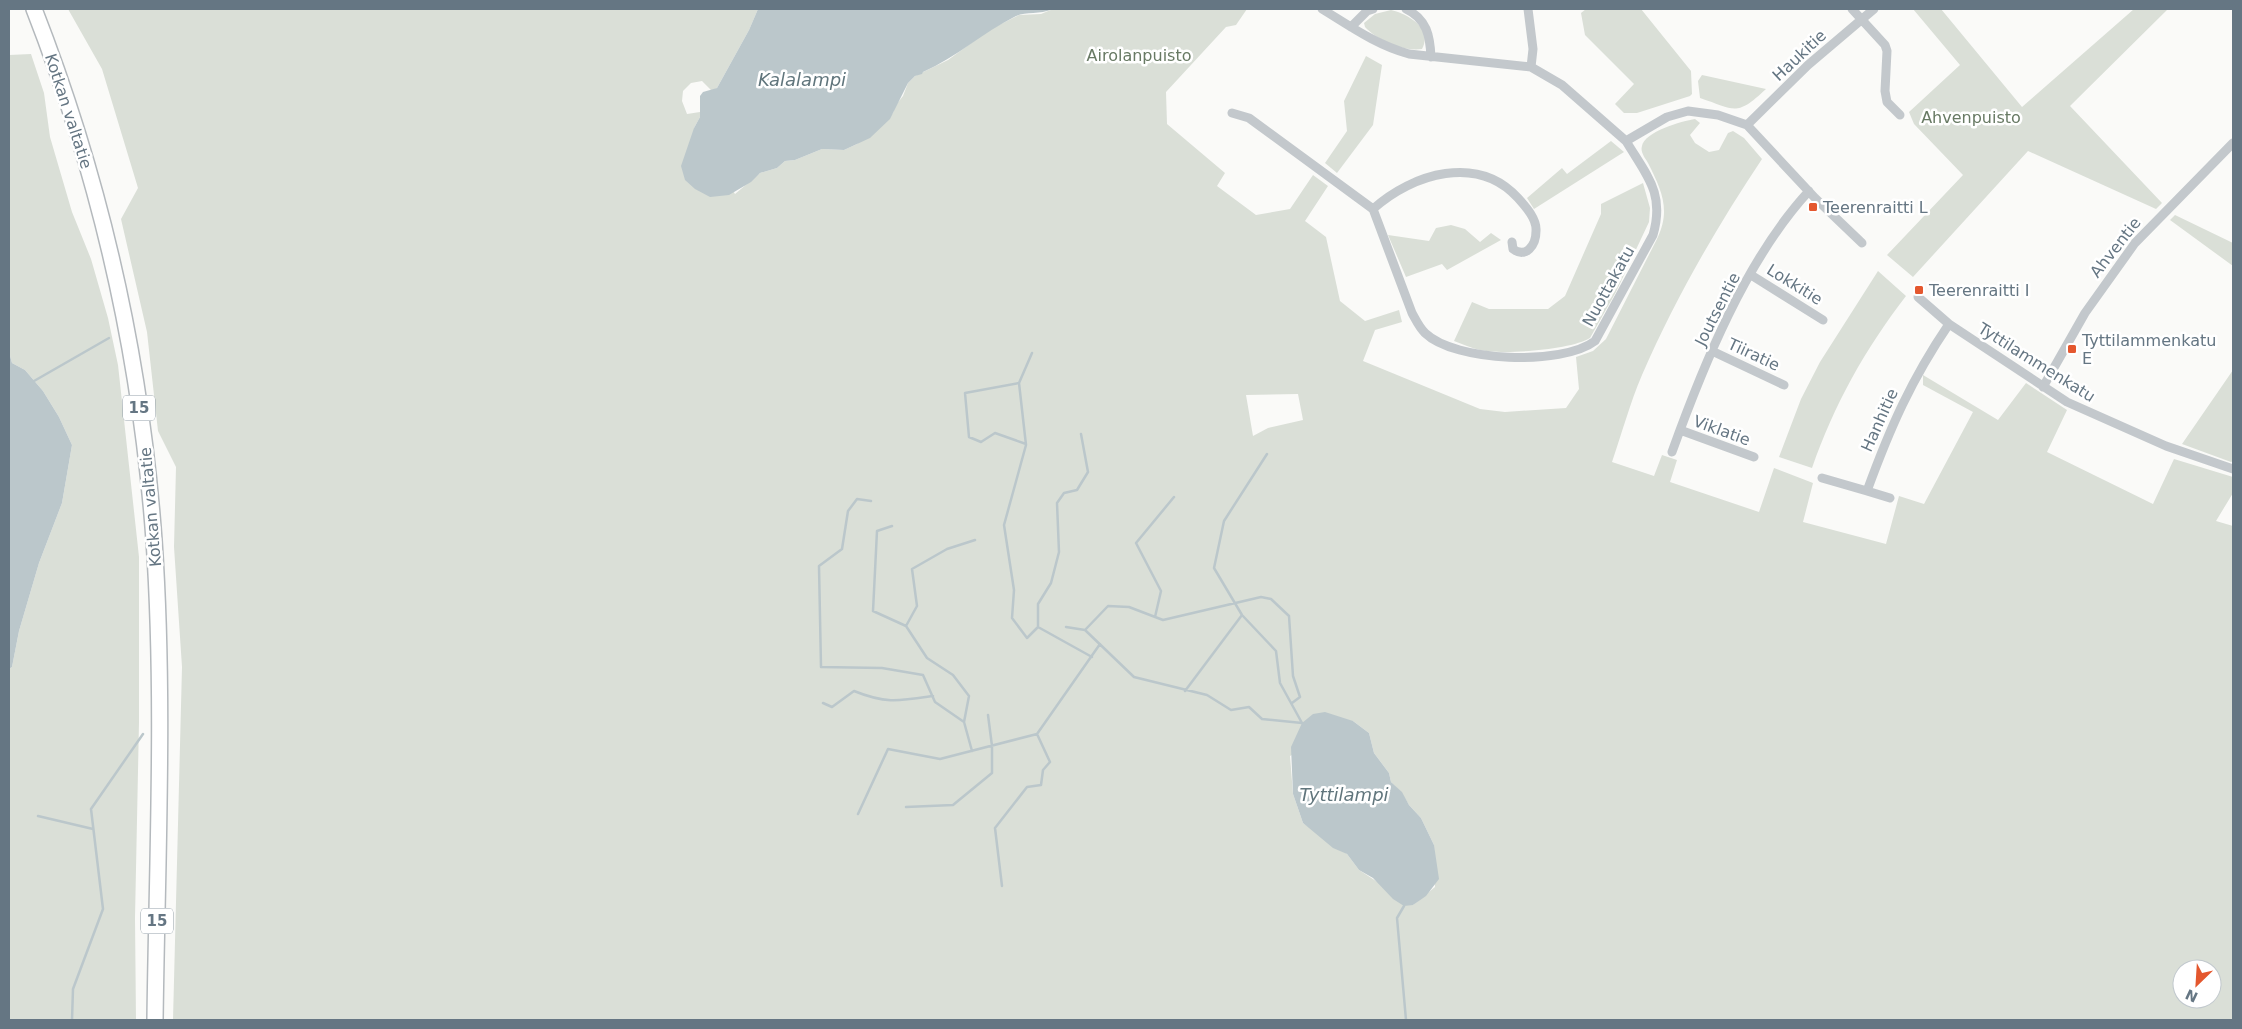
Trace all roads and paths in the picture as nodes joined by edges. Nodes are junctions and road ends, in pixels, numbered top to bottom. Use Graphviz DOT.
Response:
graph roads {
  1 [pos="34,9"];
  2 [pos="1322,9"];
  3 [pos="1373,9"];
  4 [pos="1406,9"];
  5 [pos="1528,9"];
  6 [pos="1852,9"];
  7 [pos="1874,9"];
  8 [pos="1861,19"];
  9 [pos="1351,27"];
  10 [pos="1431,57"];
  11 [pos="1530,67"];
  12 [pos="1232,113"];
  13 [pos="1900,115"];
  14 [pos="1747,125"];
  15 [pos="1626,141"];
  16 [pos="2233,143"];
  17 [pos="1808,191"];
  18 [pos="1373,209"];
  19 [pos="1512,242"];
  20 [pos="1862,243"];
  21 [pos="1751,275"];
  22 [pos="1918,297"];
  23 [pos="1823,320"];
  24 [pos="1949,324"];
  25 [pos="1712,351"];
  26 [pos="1784,385"];
  27 [pos="2043,387"];
  28 [pos="1680,430"];
  29 [pos="1672,452"];
  30 [pos="1754,457"];
  31 [pos="2233,469"];
  32 [pos="1822,478"];
  33 [pos="1867,491"];
  34 [pos="1890,498"];
  35 [pos="155,1020"];
  1 -- 35 [label="highway, Kotkan valtatie / 15"];
  2 -- 9 [label="street"];
  3 -- 9 [label="street"];
  4 -- 10 [label="street"];
  5 -- 11 [label="street"];
  6 -- 8 [label="street"];
  7 -- 8 [label="street, Haukitie"];
  8 -- 13 [label="street"];
  8 -- 14 [label="street, Haukitie"];
  9 -- 10 [label="street"];
  10 -- 11 [label="street"];
  11 -- 15 [label="street, Nuottakatu"];
  12 -- 18 [label="street"];
  14 -- 15 [label="street"];
  14 -- 17 [label="street"];
  15 -- 18 [label="street, Nuottakatu"];
  16 -- 27 [label="street, Ahventie"];
  17 -- 20 [label="street"];
  17 -- 21 [label="street, Joutsentie"];
  18 -- 19 [label="street"];
  21 -- 23 [label="street, Lokkitie"];
  21 -- 25 [label="street, Joutsentie"];
  22 -- 24 [label="street, Tyttilammenkatu"];
  24 -- 27 [label="street, Tyttilammenkatu"];
  24 -- 33 [label="street, Hanhitie"];
  25 -- 26 [label="street, Tiiratie"];
  25 -- 28 [label="street, Joutsentie"];
  27 -- 31 [label="street, Tyttilammenkatu"];
  28 -- 29 [label="street, Joutsentie"];
  28 -- 30 [label="street, Viklatie"];
  32 -- 33 [label="street"];
  33 -- 34 [label="street"];
}
